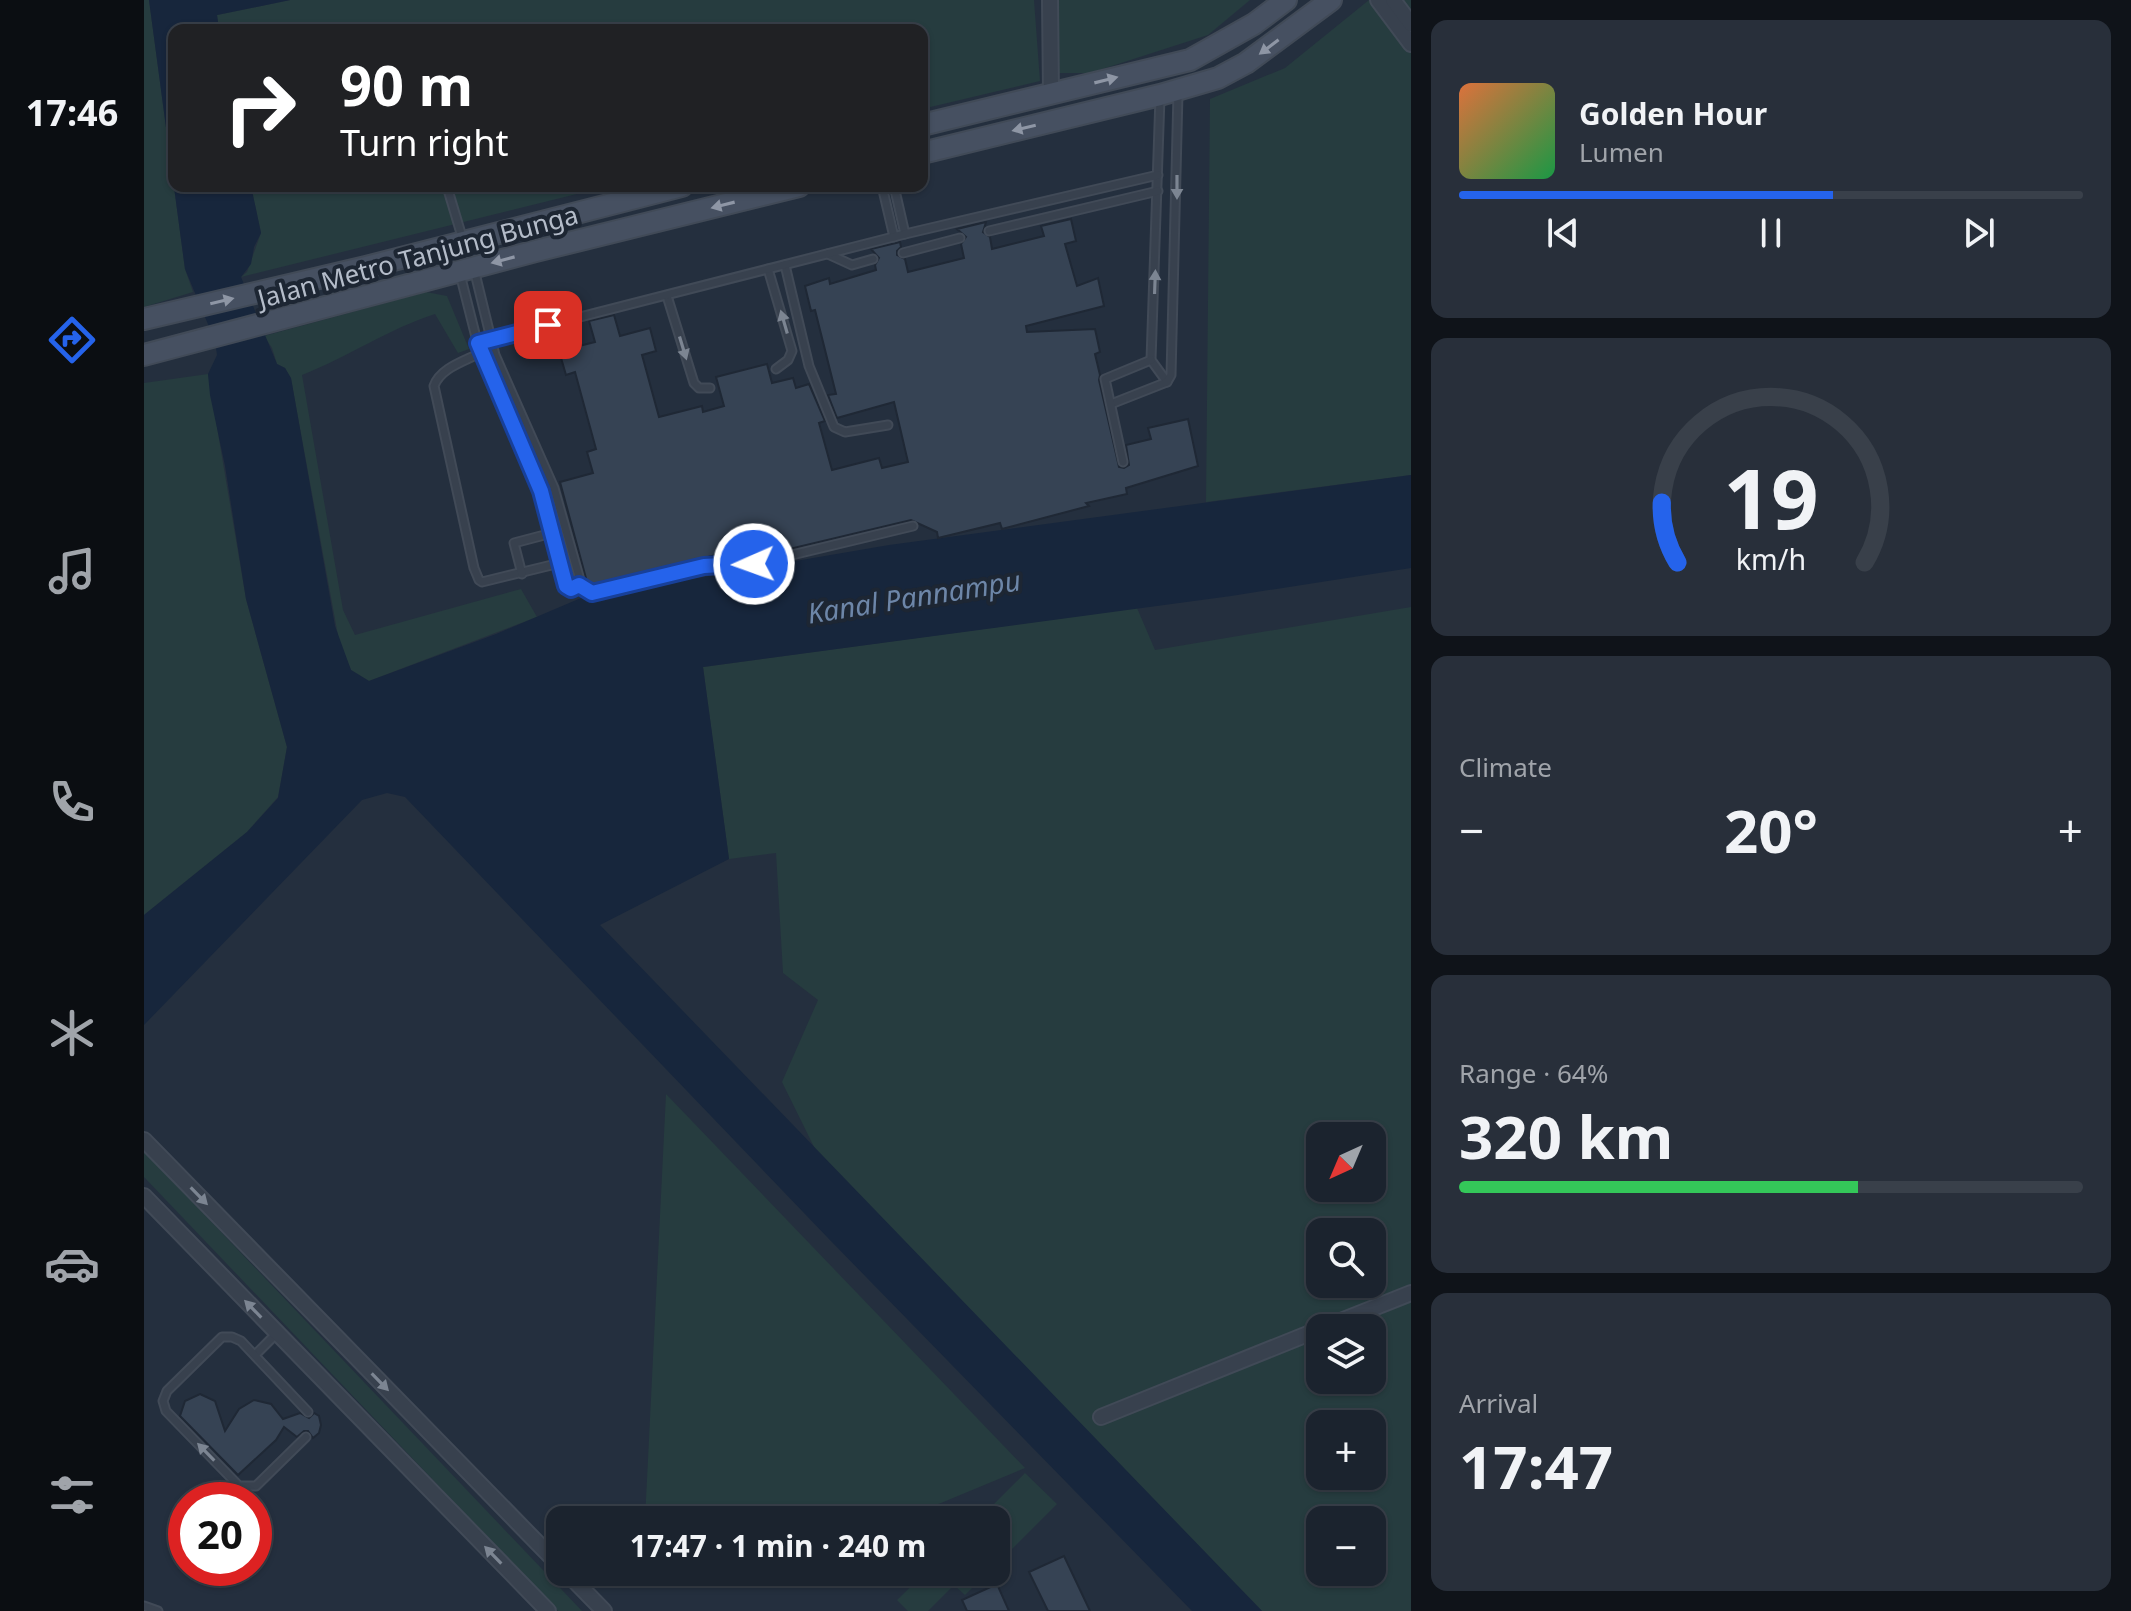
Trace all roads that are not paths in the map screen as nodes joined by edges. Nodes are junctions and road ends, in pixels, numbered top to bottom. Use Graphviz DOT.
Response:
graph roads {
  1 [pos="1050,0"];
  2 [pos="1286,0"];
  3 [pos="1331,0"];
  4 [pos="1378,0"];
  5 [pos="1393,0"];
  6 [pos="1406,20"];
  7 [pos="1411,44"];
  8 [pos="1169,93"];
  9 [pos="1051,94"];
  10 [pos="928,124"];
  11 [pos="928,152"];
  12 [pos="1158,175"];
  13 [pos="1158,191"];
  14 [pos="449,192"];
  15 [pos="659,192"];
  16 [pos="775,192"];
  17 [pos="883,192"];
  18 [pos="895,192"];
  19 [pos="989,231"];
  20 [pos="905,234"];
  21 [pos="894,237"];
  22 [pos="960,238"];
  23 [pos="464,242"];
  24 [pos="903,253"];
  25 [pos="828,254"];
  26 [pos="873,259"];
  27 [pos="785,265"];
  28 [pos="768,269"];
  29 [pos="467,270"];
  30 [pos="667,296"];
  31 [pos="144,319"];
  32 [pos="491,339"];
  33 [pos="478,343"];
  34 [pos="480,353"];
  35 [pos="144,355"];
  36 [pos="1151,360"];
  37 [pos="776,369"];
  38 [pos="1167,382"];
  39 [pos="710,388"];
  40 [pos="1111,404"];
  41 [pos="888,425"];
  42 [pos="536,447"];
  43 [pos="525,451"];
  44 [pos="1123,462"];
  45 [pos="913,526"];
  46 [pos="552,533"];
  47 [pos="560,563"];
  48 [pos="522,574"];
  49 [pos="579,585"];
  50 [pos="144,1140"];
  51 [pos="144,1196"];
  52 [pos="1411,1293"];
  53 [pos="1359,1314"];
  54 [pos="277,1333"];
  55 [pos="1306,1335"];
  56 [pos="255,1355"];
  57 [pos="308,1412"];
  58 [pos="1101,1417"];
  59 [pos="306,1437"];
  60 [pos="546,1552"];
  61 [pos="580,1586"];
  62 [pos="144,1606"];
  63 [pos="158,1611"];
  64 [pos="548,1611"];
  65 [pos="604,1611"];
  1 -- 9 [label="street"];
  9 -- 2 [label="main road, one-way"];
  3 -- 8 [label="main road, one-way"];
  4 -- 6 [label="street"];
  5 -- 6 [label="street"];
  6 -- 7 [label="street"];
  8 -- 11 [label="main road, one-way"];
  8 -- 12 [label="lane"];
  8 -- 38 [label="lane, one-way"];
  9 -- 10 [label="main road"];
  12 -- 13 [label="lane"];
  12 -- 20 [label="lane"];
  13 -- 19 [label="lane"];
  36 -- 13 [label="lane, one-way"];
  14 -- 23 [label="lane"];
  15 -- 23 [label="main road, Jalan Metro Tanjung Bunga"];
  16 -- 29 [label="main road, Jalan Metro Tanjung Bunga, one-way"];
  17 -- 21 [label="lane"];
  18 -- 20 [label="lane"];
  20 -- 21 [label="lane"];
  21 -- 25 [label="lane"];
  22 -- 24 [label="lane"];
  31 -- 23 [label="main road, Jalan Metro Tanjung Bunga, one-way"];
  25 -- 26 [label="lane"];
  25 -- 27 [label="lane"];
  27 -- 28 [label="lane"];
  27 -- 41 [label="lane"];
  28 -- 30 [label="lane"];
  37 -- 28 [label="lane, one-way"];
  29 -- 32 [label="lane"];
  29 -- 33 [label="lane"];
  29 -- 35 [label="main road, Jalan Metro Tanjung Bunga"];
  30 -- 32 [label="lane"];
  30 -- 39 [label="lane, one-way"];
  32 -- 33 [label="lane"];
  32 -- 42 [label="lane"];
  33 -- 34 [label="lane"];
  34 -- 43 [label="lane"];
  34 -- 48 [label="lane"];
  36 -- 38 [label="lane"];
  36 -- 40 [label="lane"];
  38 -- 40 [label="lane"];
  40 -- 44 [label="lane"];
  42 -- 43 [label="lane"];
  42 -- 49 [label="lane"];
  43 -- 46 [label="lane"];
  45 -- 49 [label="lane"];
  46 -- 47 [label="lane"];
  46 -- 48 [label="lane"];
  47 -- 48 [label="lane"];
  47 -- 49 [label="lane"];
  50 -- 60 [label="street, one-way"];
  54 -- 51 [label="street, one-way"];
  52 -- 53 [label="street"];
  54 -- 56 [label="lane"];
  64 -- 54 [label="street, one-way"];
  55 -- 58 [label="street"];
  56 -- 57 [label="lane"];
  59 -- 56 [label="lane, one-way"];
  61 -- 65 [label="street"];
  62 -- 63 [label="lane"];
}
